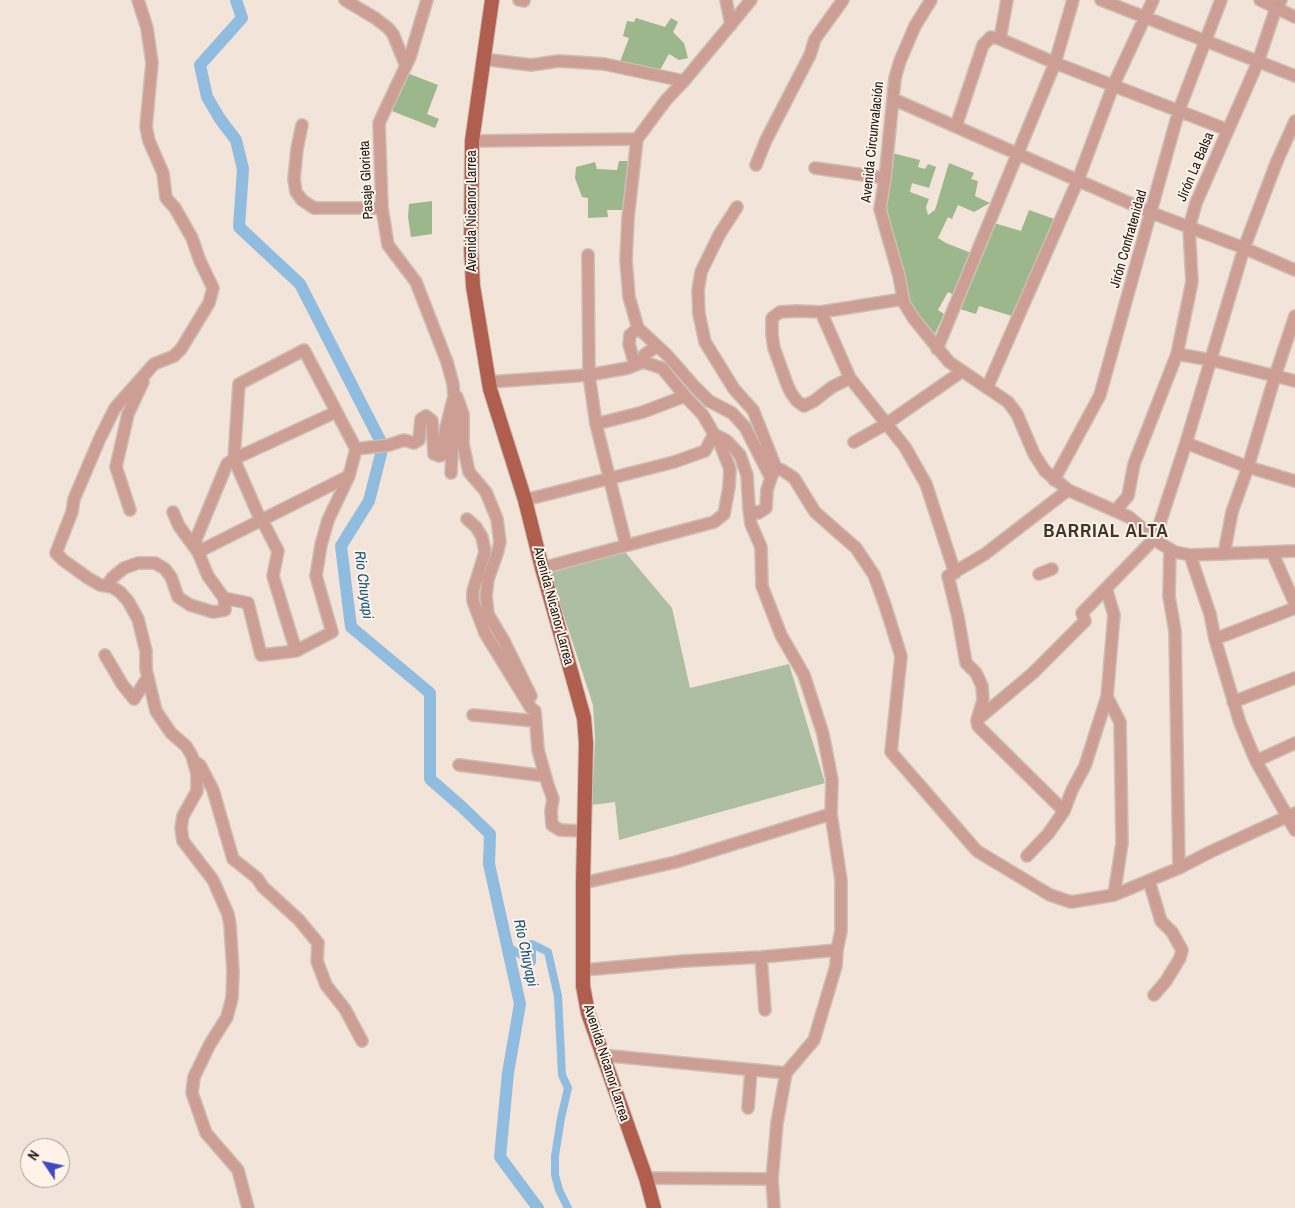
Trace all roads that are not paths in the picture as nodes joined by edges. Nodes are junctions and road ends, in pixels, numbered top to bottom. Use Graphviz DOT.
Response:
graph roads {
  1 [pos="138,0"];
  2 [pos="345,0"];
  3 [pos="427,0"];
  4 [pos="492,0"];
  5 [pos="519,0"];
  6 [pos="524,0"];
  7 [pos="726,0"];
  8 [pos="751,0"];
  9 [pos="843,0"];
  10 [pos="931,0"];
  11 [pos="1007,0"];
  12 [pos="1074,0"];
  13 [pos="1101,0"];
  14 [pos="1152,0"];
  15 [pos="1221,0"];
  16 [pos="1260,0"];
  17 [pos="1278,4"];
  18 [pos="1146,17"];
  19 [pos="1295,17"];
  20 [pos="731,25"];
  21 [pos="1000,39"];
  22 [pos="1205,42"];
  23 [pos="483,59"];
  24 [pos="1258,62"];
  25 [pos="1055,63"];
  26 [pos="406,66"];
  27 [pos="1295,76"];
  28 [pos="684,81"];
  29 [pos="1113,86"];
  30 [pos="893,98"];
  31 [pos="1179,110"];
  32 [pos="1295,121"];
  33 [pos="302,125"];
  34 [pos="956,126"];
  35 [pos="1228,130"];
  36 [pos="637,139"];
  37 [pos="472,141"];
  38 [pos="1018,154"];
  39 [pos="756,165"];
  40 [pos="815,168"];
  41 [pos="885,178"];
  42 [pos="1078,180"];
  43 [pos="737,207"];
  44 [pos="382,208"];
  45 [pos="1152,213"];
  46 [pos="1189,228"];
  47 [pos="1244,248"];
  48 [pos="588,255"];
  49 [pos="1295,270"];
  50 [pos="902,300"];
  51 [pos="821,312"];
  52 [pos="1295,316"];
  53 [pos="638,328"];
  54 [pos="657,346"];
  55 [pos="937,349"];
  56 [pos="1177,354"];
  57 [pos="1211,360"];
  58 [pos="639,364"];
  59 [pos="148,371"];
  60 [pos="961,372"];
  61 [pos="589,375"];
  62 [pos="1275,376"];
  63 [pos="850,378"];
  64 [pos="1295,381"];
  65 [pos="489,382"];
  66 [pos="987,388"];
  67 [pos="454,396"];
  68 [pos="685,396"];
  69 [pos="336,412"];
  70 [pos="596,424"];
  71 [pos="886,424"];
  72 [pos="714,434"];
  73 [pos="854,442"];
  74 [pos="1186,443"];
  75 [pos="356,449"];
  76 [pos="234,459"];
  77 [pos="1248,468"];
  78 [pos="451,473"];
  79 [pos="774,473"];
  80 [pos="349,476"];
  81 [pos="608,478"];
  82 [pos="1054,480"];
  83 [pos="1295,482"];
  84 [pos="1068,490"];
  85 [pos="525,500"];
  86 [pos="749,509"];
  87 [pos="130,510"];
  88 [pos="1115,511"];
  89 [pos="173,512"];
  90 [pos="467,519"];
  91 [pos="262,520"];
  92 [pos="1155,538"];
  93 [pos="626,545"];
  94 [pos="1170,549"];
  95 [pos="1295,551"];
  96 [pos="198,552"];
  97 [pos="1272,552"];
  98 [pos="1224,554"];
  99 [pos="1190,555"];
  100 [pos="542,568"];
  101 [pos="1052,569"];
  102 [pos="955,573"];
  103 [pos="1039,574"];
  104 [pos="107,586"];
  105 [pos="1106,588"];
  106 [pos="224,598"];
  107 [pos="1295,604"];
  108 [pos="1295,608"];
  109 [pos="1215,640"];
  110 [pos="296,651"];
  111 [pos="105,655"];
  112 [pos="148,677"];
  113 [pos="1295,678"];
  114 [pos="1106,698"];
  115 [pos="1234,702"];
  116 [pos="473,715"];
  117 [pos="535,716"];
  118 [pos="977,720"];
  119 [pos="1295,743"];
  120 [pos="194,761"];
  121 [pos="1256,761"];
  122 [pos="459,765"];
  123 [pos="546,776"];
  124 [pos="1064,812"];
  125 [pos="831,814"];
  126 [pos="1291,815"];
  127 [pos="1295,830"];
  128 [pos="584,831"];
  129 [pos="1027,856"];
  130 [pos="1179,868"];
  131 [pos="1149,881"];
  132 [pos="583,882"];
  133 [pos="1114,896"];
  134 [pos="837,950"];
  135 [pos="761,957"];
  136 [pos="584,970"];
  137 [pos="1154,995"];
  138 [pos="764,1010"];
  139 [pos="362,1041"];
  140 [pos="601,1055"];
  141 [pos="751,1070"];
  142 [pos="786,1073"];
  143 [pos="748,1108"];
  144 [pos="646,1178"];
  145 [pos="772,1179"];
  146 [pos="248,1208"];
  147 [pos="654,1208"];
  148 [pos="774,1208"];
  1 -- 59 [label="street"];
  2 -- 26 [label="street"];
  3 -- 26 [label="street, Pasaje Glorieta"];
  4 -- 23 [label="main road, Avenida Nicanor Larrea"];
  5 -- 6 [label="street"];
  7 -- 20 [label="street"];
  8 -- 20 [label="street"];
  9 -- 39 [label="street"];
  10 -- 30 [label="street, Avenida Circunvalación"];
  11 -- 21 [label="street"];
  12 -- 25 [label="street"];
  13 -- 18 [label="street"];
  14 -- 18 [label="street"];
  15 -- 22 [label="street, Jirón Confratenidad"];
  16 -- 17 [label="street"];
  17 -- 19 [label="street"];
  17 -- 24 [label="street, Jirón La Balsa"];
  18 -- 22 [label="street"];
  18 -- 29 [label="street"];
  20 -- 28 [label="street"];
  21 -- 25 [label="street"];
  21 -- 34 [label="street"];
  22 -- 24 [label="street"];
  22 -- 31 [label="street, Jirón Confratenidad"];
  23 -- 28 [label="street"];
  23 -- 37 [label="main road, Avenida Nicanor Larrea"];
  24 -- 27 [label="street"];
  24 -- 35 [label="street, Jirón La Balsa"];
  25 -- 29 [label="street"];
  25 -- 38 [label="street"];
  26 -- 44 [label="street, Pasaje Glorieta"];
  28 -- 36 [label="street"];
  29 -- 31 [label="street"];
  29 -- 42 [label="street"];
  30 -- 34 [label="street"];
  30 -- 41 [label="street, Avenida Circunvalación"];
  31 -- 35 [label="street"];
  31 -- 45 [label="street, Jirón Confratenidad"];
  32 -- 47 [label="street"];
  33 -- 44 [label="street"];
  34 -- 38 [label="street"];
  35 -- 46 [label="street, Jirón La Balsa"];
  36 -- 37 [label="street"];
  36 -- 53 [label="street"];
  37 -- 65 [label="main road, Avenida Nicanor Larrea"];
  38 -- 42 [label="street"];
  38 -- 55 [label="street"];
  40 -- 41 [label="street"];
  41 -- 50 [label="street, Avenida Circunvalación"];
  42 -- 45 [label="street"];
  42 -- 66 [label="street"];
  43 -- 79 [label="street"];
  44 -- 67 [label="street, Pasaje Glorieta"];
  45 -- 46 [label="street"];
  45 -- 82 [label="street, Jirón Confratenidad"];
  46 -- 47 [label="street"];
  46 -- 56 [label="street, Jirón La Balsa"];
  47 -- 49 [label="street"];
  47 -- 57 [label="street"];
  48 -- 61 [label="street"];
  50 -- 51 [label="street"];
  50 -- 55 [label="street, Avenida Circunvalación"];
  51 -- 63 [label="street"];
  51 -- 63 [label="street"];
  52 -- 62 [label="street"];
  53 -- 54 [label="street"];
  53 -- 58 [label="street"];
  54 -- 58 [label="street"];
  54 -- 79 [label="street"];
  55 -- 60 [label="street, Avenida Circunvalación"];
  56 -- 57 [label="street"];
  56 -- 88 [label="street, Jirón La Balsa"];
  57 -- 62 [label="street"];
  57 -- 74 [label="street"];
  58 -- 61 [label="street"];
  58 -- 68 [label="street"];
  59 -- 87 [label="street"];
  59 -- 104 [label="street"];
  60 -- 66 [label="street, Avenida Circunvalación"];
  60 -- 71 [label="street"];
  61 -- 65 [label="street"];
  61 -- 70 [label="street"];
  62 -- 64 [label="street"];
  62 -- 77 [label="street"];
  63 -- 71 [label="street"];
  65 -- 85 [label="main road, Avenida Nicanor Larrea"];
  66 -- 82 [label="street, Avenida Circunvalación"];
  67 -- 75 [label="street"];
  67 -- 78 [label="street"];
  67 -- 117 [label="street"];
  68 -- 70 [label="street"];
  68 -- 72 [label="street"];
  69 -- 75 [label="street"];
  69 -- 76 [label="street"];
  69 -- 76 [label="street"];
  70 -- 81 [label="street"];
  71 -- 73 [label="street"];
  71 -- 102 [label="street"];
  72 -- 81 [label="street"];
  72 -- 86 [label="street"];
  72 -- 93 [label="street"];
  74 -- 77 [label="street"];
  74 -- 92 [label="street"];
  75 -- 80 [label="street"];
  76 -- 91 [label="street"];
  76 -- 96 [label="street"];
  77 -- 83 [label="street"];
  77 -- 98 [label="street"];
  79 -- 86 [label="street"];
  79 -- 133 [label="street"];
  80 -- 91 [label="street"];
  80 -- 110 [label="street"];
  81 -- 85 [label="street"];
  81 -- 93 [label="street"];
  82 -- 84 [label="street, Avenida Circunvalación"];
  84 -- 88 [label="street, Avenida Circunvalación"];
  84 -- 102 [label="street"];
  85 -- 100 [label="main road, Avenida Nicanor Larrea"];
  86 -- 125 [label="street"];
  88 -- 92 [label="street, Avenida Circunvalación"];
  89 -- 96 [label="street"];
  90 -- 117 [label="street"];
  91 -- 96 [label="street"];
  91 -- 110 [label="street"];
  92 -- 94 [label="street, Avenida Circunvalación"];
  92 -- 105 [label="street"];
  93 -- 100 [label="street"];
  94 -- 99 [label="street, Avenida Circunvalación"];
  94 -- 130 [label="street"];
  95 -- 97 [label="street, Avenida Circunvalación"];
  96 -- 106 [label="street"];
  97 -- 98 [label="street, Avenida Circunvalación"];
  97 -- 107 [label="street"];
  98 -- 99 [label="street, Avenida Circunvalación"];
  99 -- 109 [label="street"];
  100 -- 128 [label="main road, Avenida Nicanor Larrea"];
  101 -- 103 [label="street"];
  102 -- 118 [label="street"];
  104 -- 106 [label="street"];
  104 -- 112 [label="street"];
  105 -- 114 [label="street"];
  105 -- 118 [label="street"];
  106 -- 110 [label="street"];
  108 -- 109 [label="street"];
  109 -- 115 [label="street"];
  111 -- 112 [label="street"];
  112 -- 120 [label="street"];
  113 -- 115 [label="street"];
  114 -- 124 [label="street"];
  114 -- 133 [label="street"];
  115 -- 121 [label="street"];
  116 -- 117 [label="street"];
  117 -- 123 [label="street"];
  118 -- 124 [label="street"];
  119 -- 121 [label="street"];
  120 -- 139 [label="street"];
  120 -- 146 [label="street"];
  121 -- 126 [label="street"];
  122 -- 123 [label="street"];
  123 -- 128 [label="street"];
  124 -- 129 [label="street"];
  125 -- 132 [label="street"];
  125 -- 134 [label="street"];
  126 -- 127 [label="street"];
  126 -- 130 [label="street"];
  128 -- 132 [label="main road, Avenida Nicanor Larrea"];
  130 -- 131 [label="street"];
  131 -- 133 [label="street"];
  131 -- 137 [label="street"];
  132 -- 136 [label="main road, Avenida Nicanor Larrea"];
  134 -- 135 [label="street"];
  134 -- 142 [label="street"];
  135 -- 136 [label="street"];
  135 -- 138 [label="street"];
  136 -- 140 [label="main road, Avenida Nicanor Larrea"];
  140 -- 141 [label="street"];
  140 -- 144 [label="main road, Avenida Nicanor Larrea"];
  141 -- 142 [label="street"];
  141 -- 143 [label="street"];
  142 -- 145 [label="street"];
  144 -- 145 [label="street"];
  144 -- 147 [label="main road, Avenida Nicanor Larrea"];
  145 -- 148 [label="street"];
}
